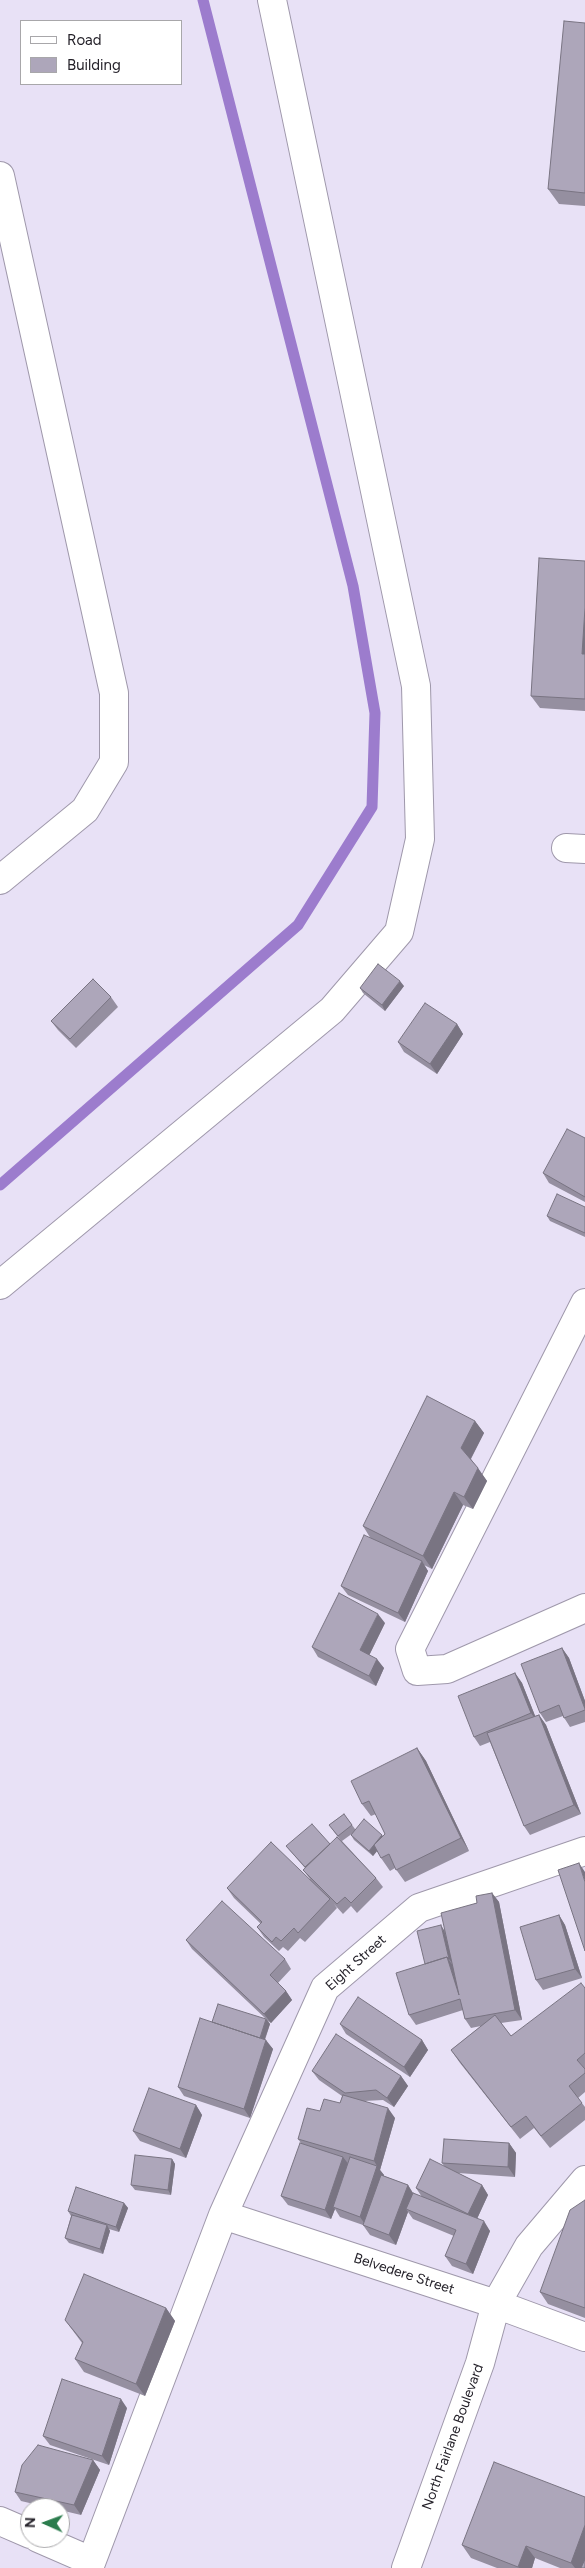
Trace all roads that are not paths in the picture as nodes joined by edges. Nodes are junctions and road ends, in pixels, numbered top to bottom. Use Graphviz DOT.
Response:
graph roads {
  1 [pos="272,0"];
  2 [pos="0,176"];
  3 [pos="0,880"];
  4 [pos="0,1285"];
  5 [pos="585,1303"];
  6 [pos="585,1608"];
  7 [pos="585,1851"];
  8 [pos="585,2180"];
  9 [pos="223,2215"];
  10 [pos="496,2304"];
  11 [pos="585,2337"];
  12 [pos="0,2521"];
  13 [pos="20,2530"];
  14 [pos="57,2548"];
  15 [pos="90,2565"];
  16 [pos="406,2568"];
  1 -- 4 [label="street"];
  2 -- 3 [label="street"];
  5 -- 6 [label="street"];
  7 -- 9 [label="street, Eight Street"];
  8 -- 10 [label="street, North Fairlane Boulevard"];
  9 -- 10 [label="street, Belvedere Street"];
  9 -- 15 [label="street, Eight Street"];
  10 -- 11 [label="street, Belvedere Street"];
  10 -- 16 [label="street, North Fairlane Boulevard"];
  12 -- 13 [label="street"];
  14 -- 15 [label="street"];
}
